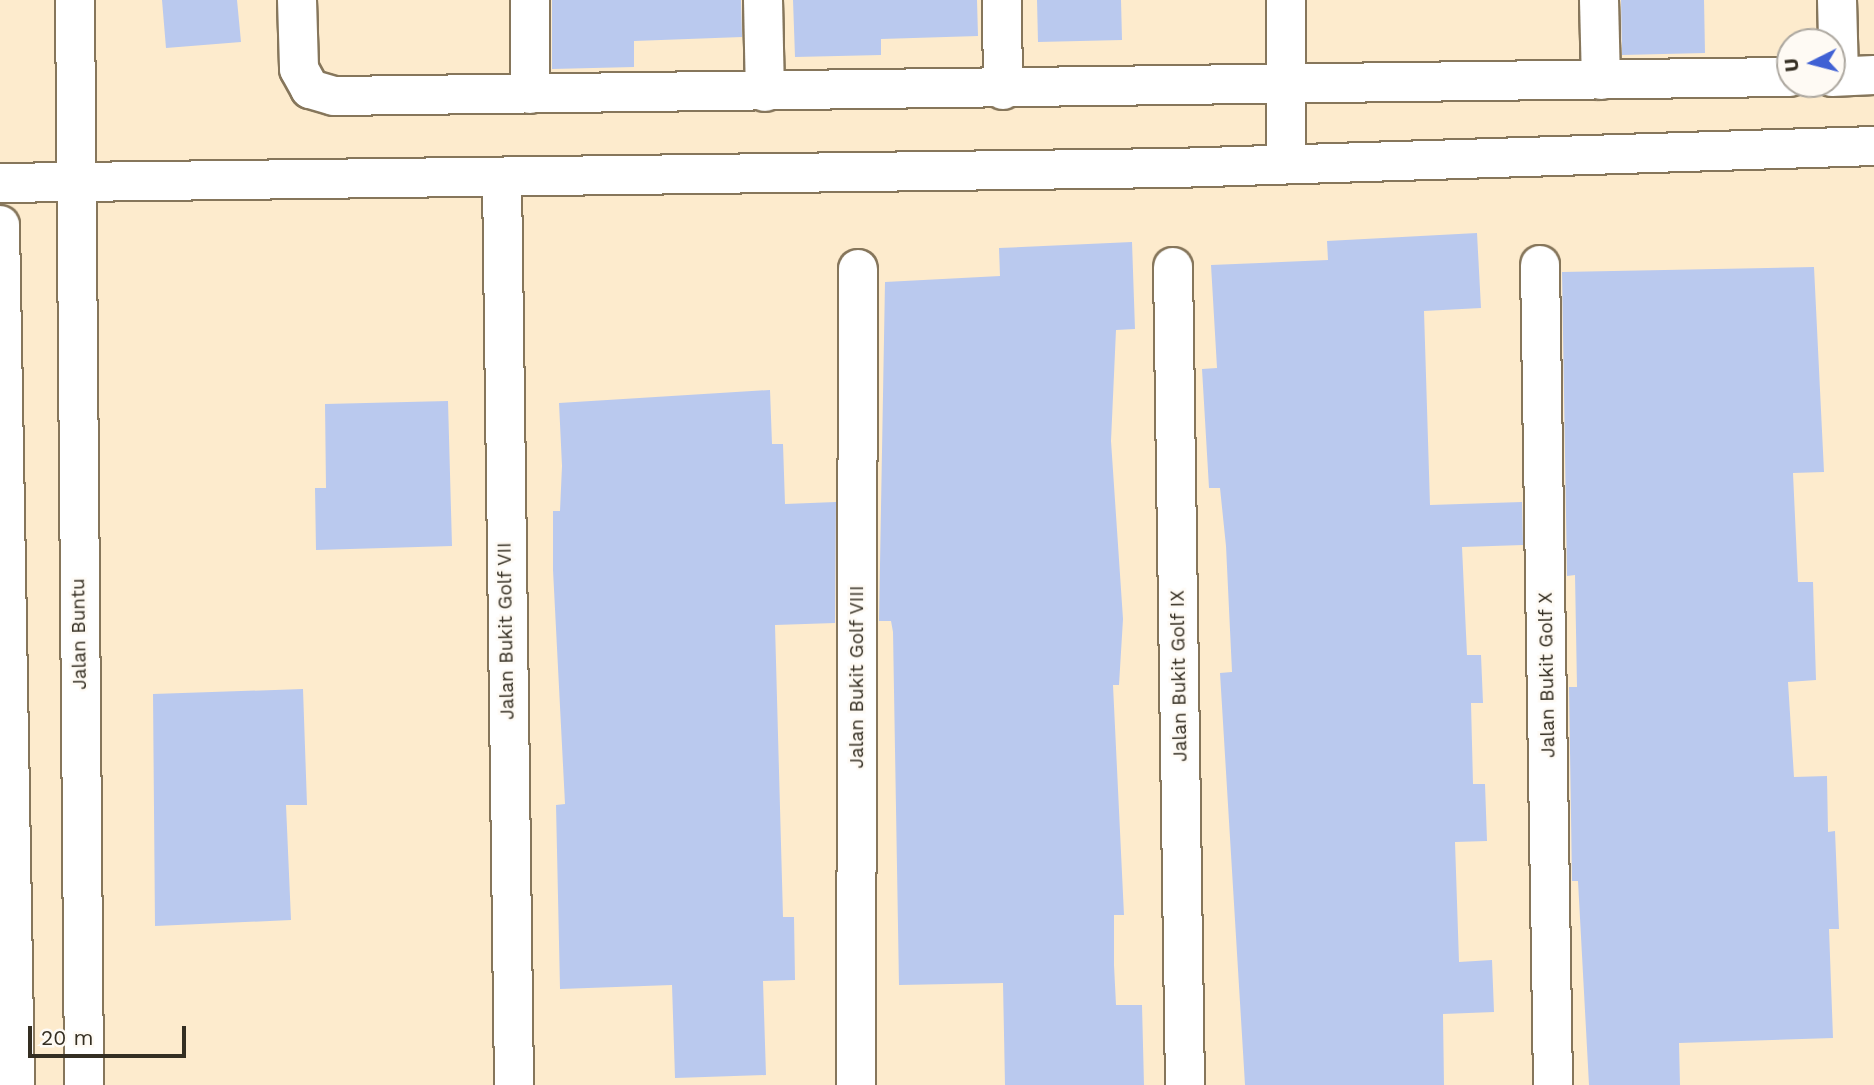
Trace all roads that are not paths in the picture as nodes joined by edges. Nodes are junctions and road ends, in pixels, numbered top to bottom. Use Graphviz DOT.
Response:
graph roads {
  1 [pos="75,0"];
  2 [pos="297,0"];
  3 [pos="530,0"];
  4 [pos="763,0"];
  5 [pos="1002,0"];
  6 [pos="1286,0"];
  7 [pos="1600,0"];
  8 [pos="1837,0"];
  9 [pos="1848,76"];
  10 [pos="1776,77"];
  11 [pos="1601,80"];
  12 [pos="1286,87"];
  13 [pos="1003,90"];
  14 [pos="765,92"];
  15 [pos="530,94"];
  16 [pos="1874,146"];
  17 [pos="1286,164"];
  18 [pos="502,178"];
  19 [pos="74,182"];
  20 [pos="0,183"];
  21 [pos="0,225"];
  22 [pos="1540,265"];
  23 [pos="1173,267"];
  24 [pos="858,269"];
  25 [pos="15,1085"];
  26 [pos="84,1085"];
  27 [pos="514,1085"];
  28 [pos="856,1085"];
  29 [pos="1185,1085"];
  30 [pos="1553,1085"];
  1 -- 19 [label="street, Jalan Buntu"];
  2 -- 15 [label="street"];
  3 -- 15 [label="street"];
  4 -- 14 [label="street"];
  5 -- 13 [label="street"];
  6 -- 12 [label="street"];
  7 -- 11 [label="street"];
  8 -- 9 [label="street"];
  10 -- 11 [label="street"];
  11 -- 12 [label="street"];
  12 -- 13 [label="street"];
  12 -- 17 [label="street"];
  13 -- 14 [label="street"];
  14 -- 15 [label="street"];
  16 -- 17 [label="street"];
  17 -- 18 [label="street"];
  18 -- 19 [label="street"];
  18 -- 27 [label="street, Jalan Bukit Golf VII"];
  19 -- 20 [label="street"];
  19 -- 26 [label="street, Jalan Buntu"];
  21 -- 25 [label="street"];
  22 -- 30 [label="street, Jalan Bukit Golf X"];
  23 -- 29 [label="street, Jalan Bukit Golf IX"];
  24 -- 28 [label="street, Jalan Bukit Golf VIII"];
}
